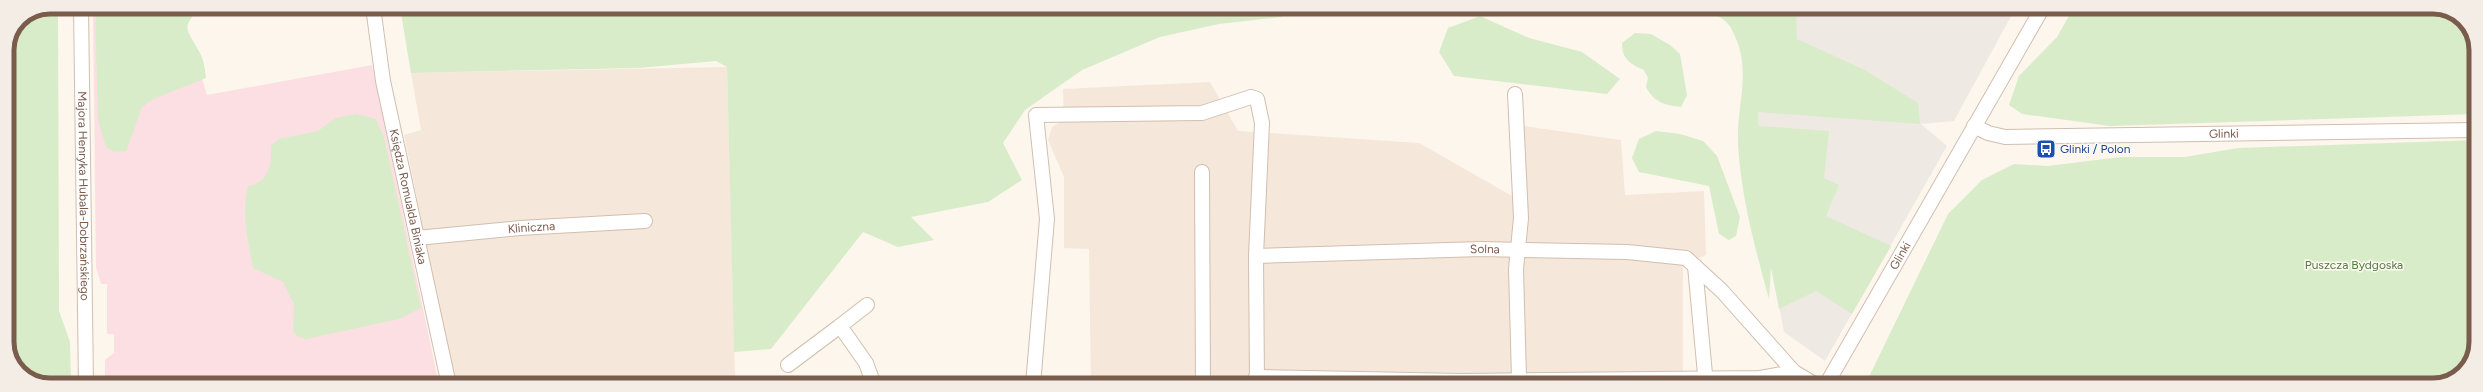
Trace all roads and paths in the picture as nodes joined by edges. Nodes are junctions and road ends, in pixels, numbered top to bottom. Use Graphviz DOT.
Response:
graph roads {
  1 [pos="82,14"];
  2 [pos="374,14"];
  3 [pos="2039,14"];
  4 [pos="1515,94"];
  5 [pos="1974,126"];
  6 [pos="2469,130"];
  7 [pos="1202,172"];
  8 [pos="645,221"];
  9 [pos="417,238"];
  10 [pos="1519,250"];
  11 [pos="1256,256"];
  12 [pos="1695,266"];
  13 [pos="867,305"];
  14 [pos="840,326"];
  15 [pos="788,365"];
  16 [pos="1794,372"];
  17 [pos="86,378"];
  18 [pos="447,378"];
  19 [pos="871,378"];
  20 [pos="1034,378"];
  21 [pos="1203,378"];
  22 [pos="1257,378"];
  23 [pos="1519,378"];
  24 [pos="1706,378"];
  25 [pos="1760,378"];
  26 [pos="1804,378"];
  27 [pos="1830,378"];
  1 -- 17 [label="street, Majora Henryka Hubala-Dobrzańskiego"];
  2 -- 9 [label="street, Księdza Romualda Biniaka"];
  3 -- 5 [label="street, Glinki"];
  4 -- 10 [label="street"];
  5 -- 6 [label="street, Glinki"];
  5 -- 27 [label="street, Glinki"];
  7 -- 21 [label="street"];
  8 -- 9 [label="street, Kliniczna"];
  9 -- 18 [label="street, Księdza Romualda Biniaka"];
  10 -- 11 [label="street, Solna"];
  10 -- 12 [label="street, Solna"];
  10 -- 23 [label="street"];
  11 -- 20 [label="street"];
  11 -- 22 [label="street"];
  12 -- 16 [label="street, Solna"];
  12 -- 24 [label="street"];
  13 -- 14 [label="street"];
  14 -- 15 [label="street"];
  14 -- 19 [label="street"];
  16 -- 25 [label="street"];
  16 -- 26 [label="street, Solna"];
}
